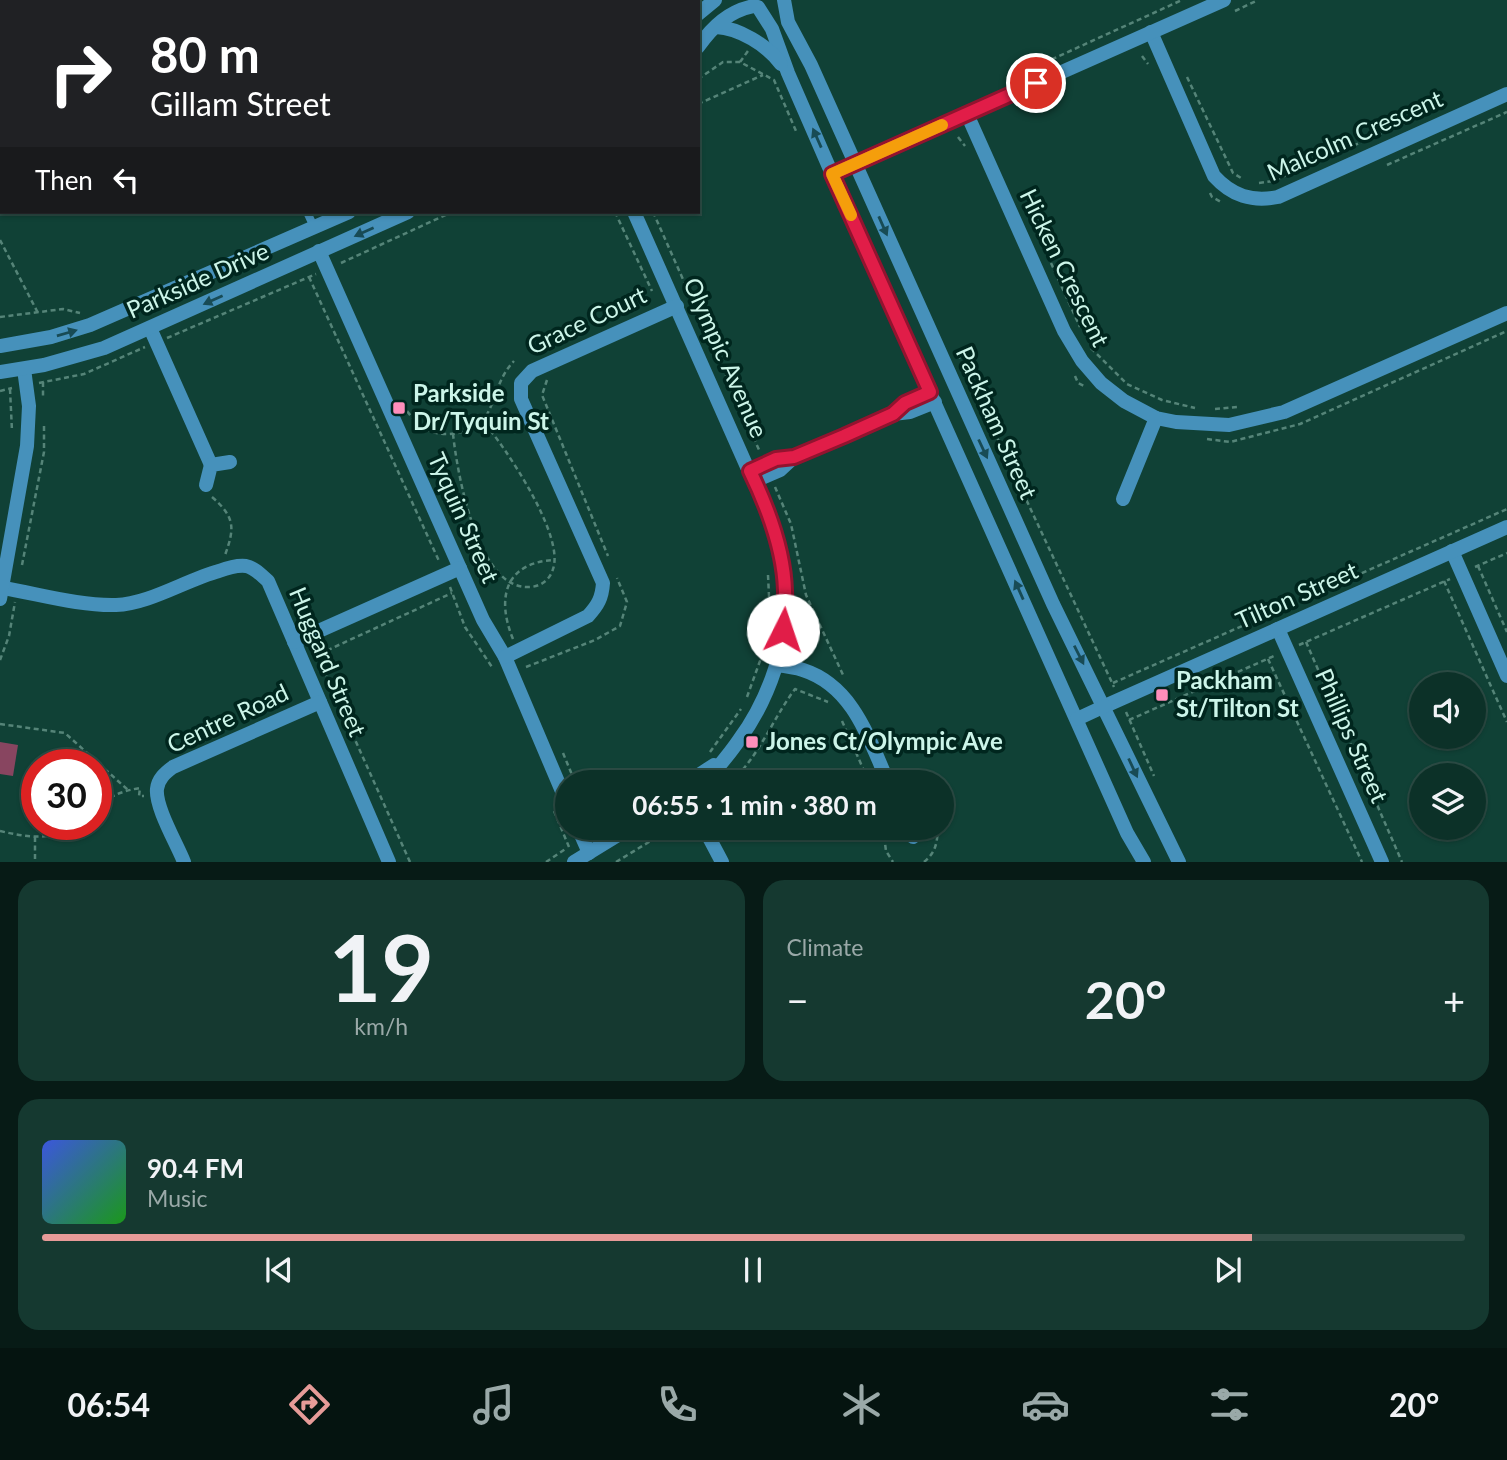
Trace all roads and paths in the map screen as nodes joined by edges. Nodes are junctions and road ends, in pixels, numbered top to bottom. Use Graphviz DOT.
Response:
graph roads {
  1 [pos="715,0"];
  2 [pos="782,0"];
  3 [pos="1182,0"];
  4 [pos="1224,0"];
  5 [pos="1209,3"];
  6 [pos="752,5"];
  7 [pos="700,12"];
  8 [pos="716,27"];
  9 [pos="1151,32"];
  10 [pos="700,45"];
  11 [pos="1142,56"];
  12 [pos="788,73"];
  13 [pos="1153,74"];
  14 [pos="1186,75"];
  15 [pos="700,78"];
  16 [pos="1009,79"];
  17 [pos="1507,94"];
  18 [pos="700,103"];
  19 [pos="1433,110"];
  20 [pos="1507,112"];
  21 [pos="967,114"];
  22 [pos="958,137"];
  23 [pos="970,157"];
  24 [pos="855,164"];
  25 [pos="1382,167"];
  26 [pos="832,174"];
  27 [pos="1242,179"];
  28 [pos="1206,185"];
  29 [pos="1250,185"];
  30 [pos="1222,202"];
  31 [pos="308,214"];
  32 [pos="344,214"];
  33 [pos="403,214"];
  34 [pos="448,214"];
  35 [pos="616,214"];
  36 [pos="635,214"];
  37 [pos="312,228"];
  38 [pos="0,240"];
  39 [pos="319,251"];
  40 [pos="1047,256"];
  41 [pos="230,266"];
  42 [pos="327,270"];
  43 [pos="239,288"];
  44 [pos="677,306"];
  45 [pos="62,309"];
  46 [pos="38,313"];
  47 [pos="662,313"];
  48 [pos="1507,313"];
  49 [pos="0,317"];
  50 [pos="150,328"];
  51 [pos="1081,331"];
  52 [pos="1507,331"];
  53 [pos="156,342"];
  54 [pos="19,344"];
  55 [pos="1087,344"];
  56 [pos="0,346"];
  57 [pos="954,347"];
  58 [pos="514,361"];
  59 [pos="24,369"];
  60 [pos="1072,370"];
  61 [pos="0,372"];
  62 [pos="26,385"];
  63 [pos="954,387"];
  64 [pos="10,389"];
  65 [pos="0,390"];
  66 [pos="1089,390"];
  67 [pos="933,397"];
  68 [pos="1241,407"];
  69 [pos="405,409"];
  70 [pos="1156,418"];
  71 [pos="483,421"];
  72 [pos="453,433"];
  73 [pos="1207,439"];
  74 [pos="13,441"];
  75 [pos="230,462"];
  76 [pos="211,466"];
  77 [pos="753,476"];
  78 [pos="206,489"];
  79 [pos="1124,499"];
  80 [pos="1507,509"];
  81 [pos="1507,527"];
  82 [pos="1452,551"];
  83 [pos="1507,553"];
  84 [pos="223,558"];
  85 [pos="555,560"];
  86 [pos="767,563"];
  87 [pos="1478,566"];
  88 [pos="460,568"];
  89 [pos="1462,573"];
  90 [pos="1444,581"];
  91 [pos="508,582"];
  92 [pos="7,592"];
  93 [pos="452,593"];
  94 [pos="770,618"];
  95 [pos="1278,629"];
  96 [pos="1507,632"];
  97 [pos="294,642"];
  98 [pos="1306,642"];
  99 [pos="766,644"];
  100 [pos="1287,650"];
  101 [pos="510,652"];
  102 [pos="1268,659"];
  103 [pos="0,660"];
  104 [pos="776,665"];
  105 [pos="1507,676"];
  106 [pos="1113,683"];
  107 [pos="1120,699"];
  108 [pos="320,702"];
  109 [pos="828,703"];
  110 [pos="1105,706"];
  111 [pos="841,718"];
  112 [pos="1077,719"];
  113 [pos="1129,720"];
  114 [pos="1507,723"];
  115 [pos="0,724"];
  116 [pos="707,755"];
  117 [pos="724,759"];
  118 [pos="707,770"];
  119 [pos="715,770"];
  120 [pos="741,770"];
  121 [pos="864,770"];
  122 [pos="883,770"];
  123 [pos="555,771"];
  124 [pos="1156,779"];
  125 [pos="128,790"];
  126 [pos="158,794"];
  127 [pos="112,795"];
  128 [pos="0,831"];
  129 [pos="21,835"];
  130 [pos="35,840"];
  131 [pos="583,840"];
  132 [pos="608,840"];
  133 [pos="653,840"];
  134 [pos="710,840"];
  135 [pos="885,840"];
  136 [pos="937,840"];
  137 [pos="589,853"];
  138 [pos="35,862"];
  139 [pos="184,862"];
  140 [pos="389,862"];
  141 [pos="410,862"];
  142 [pos="574,862"];
  143 [pos="617,862"];
  144 [pos="722,862"];
  145 [pos="893,862"];
  146 [pos="924,862"];
  147 [pos="1144,862"];
  148 [pos="1179,862"];
  149 [pos="1362,862"];
  150 [pos="1382,862"];
  151 [pos="1402,862"];
  1 -- 7 [label="street"];
  2 -- 6 [label="street"];
  2 -- 24 [label="street, Packham Street"];
  3 -- 16 [label="path"];
  4 -- 5 [label="street"];
  5 -- 9 [label="street"];
  6 -- 8 [label="street"];
  6 -- 12 [label="street, Packham Street"];
  8 -- 10 [label="street"];
  8 -- 12 [label="street"];
  9 -- 17 [label="street, Malcolm Crescent"];
  9 -- 21 [label="street"];
  11 -- 13 [label="path"];
  26 -- 12 [label="street, Packham Street, one-way"];
  14 -- 27 [label="path"];
  15 -- 18 [label="path"];
  19 -- 29 [label="path"];
  20 -- 25 [label="path"];
  21 -- 24 [label="street"];
  21 -- 70 [label="street, Hicken Crescent"];
  22 -- 23 [label="path"];
  24 -- 26 [label="street"];
  24 -- 63 [label="street, Packham Street, one-way"];
  26 -- 67 [label="street, Packham Street"];
  28 -- 30 [label="path"];
  31 -- 37 [label="lane"];
  32 -- 37 [label="street, Parkside Drive"];
  33 -- 39 [label="street, Parkside Drive, one-way"];
  34 -- 42 [label="path"];
  35 -- 47 [label="path"];
  36 -- 44 [label="street, Olympic Avenue"];
  37 -- 39 [label="street, Tyquin Street"];
  37 -- 41 [label="street, Parkside Drive"];
  38 -- 46 [label="path"];
  39 -- 42 [label="street, Tyquin Street"];
  39 -- 43 [label="street, Parkside Drive"];
  40 -- 51 [label="path"];
  41 -- 43 [label="street"];
  54 -- 41 [label="street, Parkside Drive, one-way"];
  42 -- 53 [label="path"];
  42 -- 88 [label="street, Tyquin Street"];
  43 -- 50 [label="street, Parkside Drive, one-way"];
  44 -- 47 [label="street, Grace Court"];
  44 -- 77 [label="street, Olympic Avenue"];
  45 -- 46 [label="path"];
  46 -- 49 [label="path"];
  47 -- 101 [label="street, Grace Court"];
  48 -- 70 [label="street, Hicken Crescent"];
  50 -- 53 [label="street"];
  50 -- 59 [label="street, Parkside Drive"];
  52 -- 73 [label="path"];
  53 -- 62 [label="path"];
  53 -- 76 [label="street"];
  54 -- 56 [label="street, Parkside Drive"];
  54 -- 59 [label="street"];
  55 -- 68 [label="path"];
  57 -- 106 [label="path"];
  58 -- 71 [label="path"];
  59 -- 61 [label="street, Parkside Drive"];
  59 -- 62 [label="street"];
  60 -- 66 [label="path"];
  62 -- 64 [label="path"];
  62 -- 92 [label="street"];
  63 -- 67 [label="street"];
  63 -- 110 [label="street, Packham Street, one-way"];
  64 -- 65 [label="path"];
  64 -- 74 [label="path"];
  67 -- 77 [label="street"];
  112 -- 67 [label="street, Packham Street, one-way"];
  69 -- 72 [label="path"];
  70 -- 79 [label="street"];
  71 -- 72 [label="path"];
  71 -- 85 [label="path"];
  72 -- 91 [label="path"];
  75 -- 76 [label="street"];
  76 -- 78 [label="street"];
  77 -- 104 [label="street, Olympic Avenue"];
  78 -- 84 [label="path"];
  80 -- 106 [label="path"];
  81 -- 82 [label="street, Tilton Street"];
  82 -- 89 [label="street"];
  82 -- 95 [label="street, Tilton Street"];
  83 -- 87 [label="path"];
  85 -- 91 [label="path"];
  85 -- 91 [label="path"];
  86 -- 94 [label="path"];
  87 -- 89 [label="path"];
  87 -- 96 [label="path"];
  88 -- 97 [label="street"];
  88 -- 101 [label="street, Tyquin Street"];
  89 -- 90 [label="path"];
  89 -- 105 [label="street"];
  90 -- 98 [label="path"];
  90 -- 114 [label="path"];
  91 -- 101 [label="path"];
  92 -- 97 [label="street, Huggard Street"];
  92 -- 103 [label="path"];
  93 -- 141 [label="path"];
  95 -- 100 [label="street, Phillips Street"];
  95 -- 107 [label="street, Tilton Street"];
  97 -- 108 [label="street, Huggard Street"];
  98 -- 100 [label="path"];
  98 -- 151 [label="path"];
  99 -- 116 [label="path"];
  100 -- 102 [label="path"];
  100 -- 150 [label="street, Phillips Street"];
  101 -- 123 [label="street, Tyquin Street"];
  102 -- 113 [label="path"];
  102 -- 149 [label="path"];
  104 -- 117 [label="street, Olympic Avenue"];
  104 -- 122 [label="street"];
  106 -- 107 [label="path"];
  107 -- 110 [label="street, Tilton Street"];
  107 -- 113 [label="path"];
  108 -- 126 [label="street, Centre Road"];
  108 -- 140 [label="street, Huggard Street"];
  109 -- 120 [label="path"];
  110 -- 112 [label="street, Tilton Street"];
  110 -- 148 [label="street, Packham Street, one-way"];
  111 -- 121 [label="path"];
  112 -- 147 [label="street, Packham Street"];
  113 -- 124 [label="path"];
  115 -- 125 [label="path"];
  117 -- 118 [label="street, Olympic Avenue"];
  117 -- 119 [label="street, Olympic Avenue"];
  125 -- 126 [label="path"];
  125 -- 127 [label="path"];
  126 -- 139 [label="street"];
  128 -- 129 [label="path"];
  130 -- 138 [label="path"];
  131 -- 137 [label="street"];
  132 -- 137 [label="street"];
  133 -- 143 [label="path"];
  134 -- 144 [label="street"];
  135 -- 145 [label="path"];
  136 -- 146 [label="path"];
  137 -- 142 [label="street"];
}
